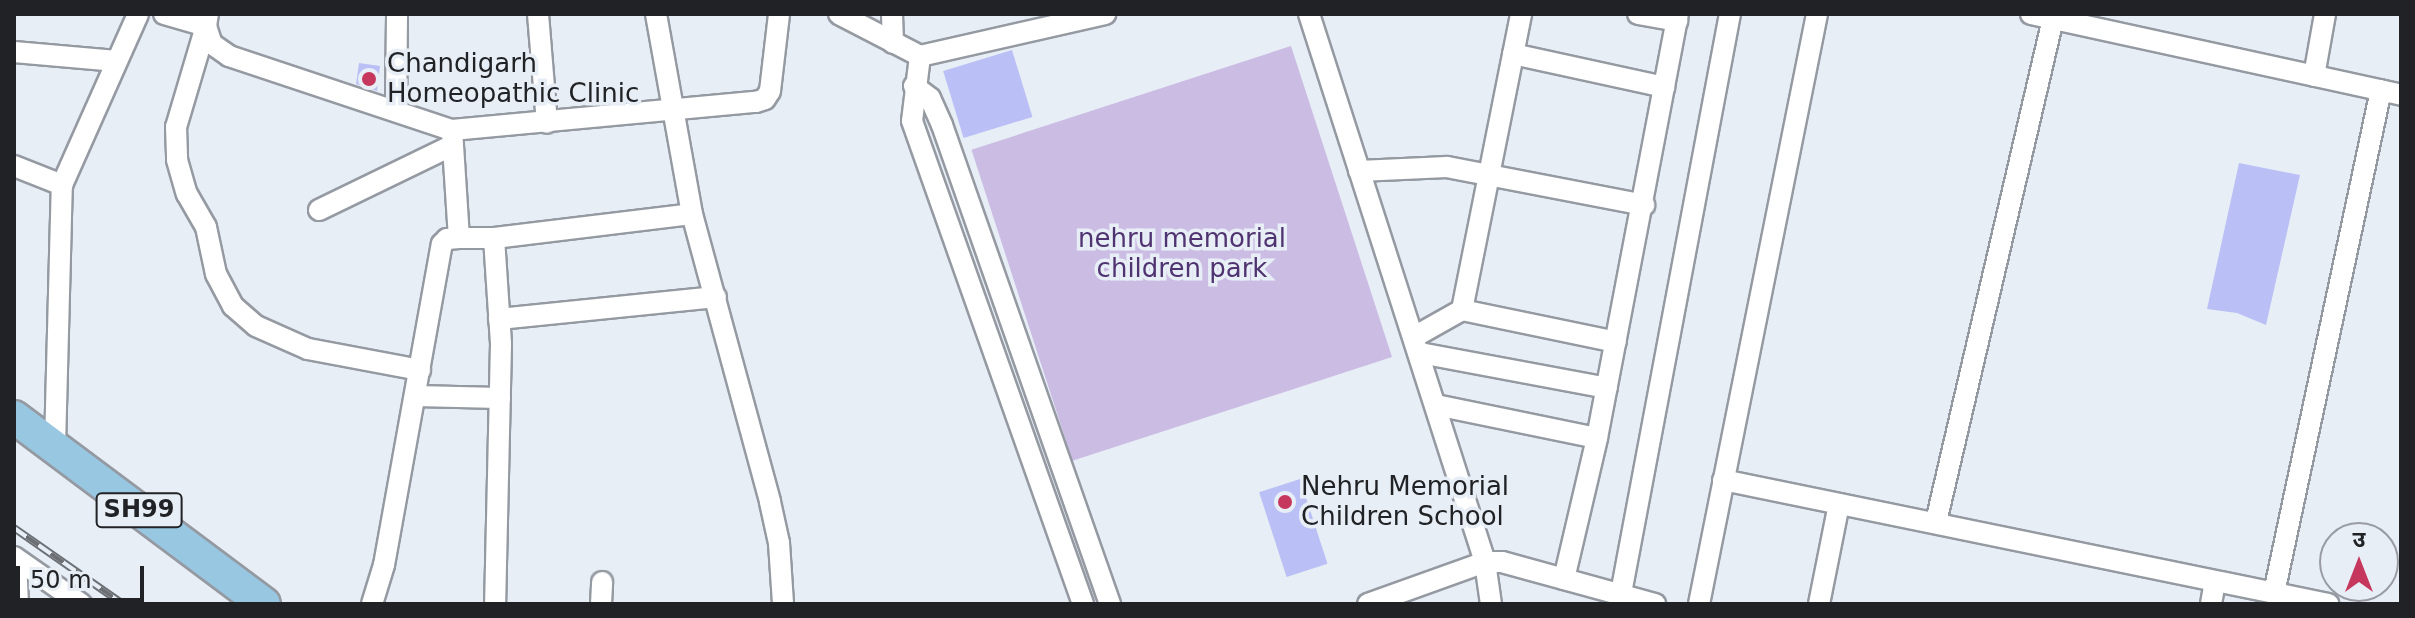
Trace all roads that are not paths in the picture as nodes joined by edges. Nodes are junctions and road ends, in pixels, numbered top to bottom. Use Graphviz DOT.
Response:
graph roads {
  1 [pos="138,14"];
  2 [pos="164,14"];
  3 [pos="397,14"];
  4 [pos="538,14"];
  5 [pos="656,14"];
  6 [pos="779,14"];
  7 [pos="839,14"];
  8 [pos="892,14"];
  9 [pos="1105,14"];
  10 [pos="1309,14"];
  11 [pos="1521,14"];
  12 [pos="1638,14"];
  13 [pos="1730,14"];
  14 [pos="1817,14"];
  15 [pos="2031,14"];
  16 [pos="2325,14"];
  17 [pos="1678,17"];
  18 [pos="2053,19"];
  19 [pos="207,20"];
  20 [pos="2088,20"];
  21 [pos="863,22"];
  22 [pos="893,43"];
  23 [pos="14,52"];
  24 [pos="1513,54"];
  25 [pos="920,56"];
  26 [pos="117,61"];
  27 [pos="2314,76"];
  28 [pos="914,86"];
  29 [pos="1664,87"];
  30 [pos="2391,92"];
  31 [pos="671,110"];
  32 [pos="396,111"];
  33 [pos="547,123"];
  34 [pos="453,138"];
  35 [pos="14,166"];
  36 [pos="1359,171"];
  37 [pos="1489,175"];
  38 [pos="62,185"];
  39 [pos="1644,205"];
  40 [pos="319,210"];
  41 [pos="692,214"];
  42 [pos="459,238"];
  43 [pos="494,238"];
  44 [pos="716,297"];
  45 [pos="1462,310"];
  46 [pos="499,319"];
  47 [pos="1616,342"];
  48 [pos="1417,345"];
  49 [pos="420,370"];
  50 [pos="1607,388"];
  51 [pos="416,396"];
  52 [pos="500,398"];
  53 [pos="1436,405"];
  54 [pos="14,417"];
  55 [pos="1597,438"];
  56 [pos="1052,445"];
  57 [pos="55,446"];
  58 [pos="1030,453"];
  59 [pos="1723,480"];
  60 [pos="1839,504"];
  61 [pos="1936,522"];
  62 [pos="15,558"];
  63 [pos="1485,562"];
  64 [pos="1564,579"];
  65 [pos="2215,581"];
  66 [pos="602,582"];
  67 [pos="2274,593"];
  68 [pos="1416,596"];
  69 [pos="1620,599"];
  70 [pos="18,604"];
  71 [pos="81,604"];
  72 [pos="264,604"];
  73 [pos="372,604"];
  74 [pos="495,604"];
  75 [pos="601,604"];
  76 [pos="783,604"];
  77 [pos="1083,604"];
  78 [pos="1110,604"];
  79 [pos="1368,604"];
  80 [pos="1491,604"];
  81 [pos="1655,604"];
  82 [pos="1699,604"];
  83 [pos="1819,604"];
  84 [pos="2211,604"];
  85 [pos="2328,604"];
  1 -- 26 [label="street"];
  2 -- 19 [label="street"];
  3 -- 32 [label="street"];
  4 -- 33 [label="street"];
  5 -- 31 [label="street"];
  6 -- 31 [label="street"];
  7 -- 21 [label="street"];
  8 -- 22 [label="street"];
  9 -- 25 [label="street"];
  10 -- 36 [label="street"];
  11 -- 24 [label="street"];
  12 -- 17 [label="street"];
  13 -- 69 [label="street"];
  14 -- 59 [label="street"];
  15 -- 18 [label="street"];
  16 -- 27 [label="street"];
  17 -- 29 [label="street"];
  18 -- 20 [label="street"];
  18 -- 61 [label="street"];
  19 -- 32 [label="street"];
  19 -- 49 [label="street"];
  20 -- 27 [label="street"];
  21 -- 22 [label="street"];
  22 -- 25 [label="street"];
  23 -- 26 [label="street"];
  24 -- 29 [label="street"];
  24 -- 37 [label="street"];
  25 -- 28 [label="street"];
  26 -- 38 [label="street"];
  27 -- 30 [label="street"];
  28 -- 56 [label="street"];
  28 -- 58 [label="street"];
  29 -- 39 [label="street"];
  30 -- 67 [label="street"];
  31 -- 33 [label="street"];
  31 -- 41 [label="street"];
  32 -- 34 [label="street"];
  33 -- 34 [label="street"];
  34 -- 40 [label="street"];
  34 -- 42 [label="street"];
  35 -- 38 [label="street"];
  36 -- 37 [label="street"];
  36 -- 48 [label="street"];
  37 -- 39 [label="street"];
  37 -- 45 [label="street"];
  38 -- 57 [label="street"];
  39 -- 47 [label="street"];
  41 -- 43 [label="street"];
  41 -- 44 [label="street"];
  42 -- 43 [label="street"];
  42 -- 49 [label="street"];
  43 -- 46 [label="street"];
  44 -- 46 [label="street"];
  44 -- 76 [label="street"];
  45 -- 47 [label="street"];
  45 -- 48 [label="street"];
  46 -- 52 [label="street"];
  47 -- 50 [label="street"];
  48 -- 50 [label="street"];
  48 -- 53 [label="street"];
  49 -- 51 [label="street"];
  50 -- 55 [label="street"];
  51 -- 52 [label="street"];
  51 -- 73 [label="street"];
  52 -- 74 [label="street"];
  53 -- 55 [label="street"];
  53 -- 63 [label="street"];
  54 -- 57 [label="main road, SH99"];
  55 -- 64 [label="street"];
  56 -- 58 [label="street"];
  56 -- 78 [label="street"];
  57 -- 72 [label="main road, SH99"];
  58 -- 77 [label="street"];
  59 -- 60 [label="street"];
  59 -- 82 [label="street"];
  60 -- 61 [label="street"];
  60 -- 83 [label="street"];
  61 -- 65 [label="street"];
  62 -- 70 [label="street"];
  62 -- 71 [label="street"];
  63 -- 64 [label="street"];
  63 -- 68 [label="street"];
  63 -- 80 [label="street"];
  64 -- 69 [label="street"];
  65 -- 67 [label="street"];
  65 -- 84 [label="street"];
  66 -- 75 [label="street"];
  67 -- 85 [label="street"];
  68 -- 79 [label="street"];
  69 -- 81 [label="street"];
}
